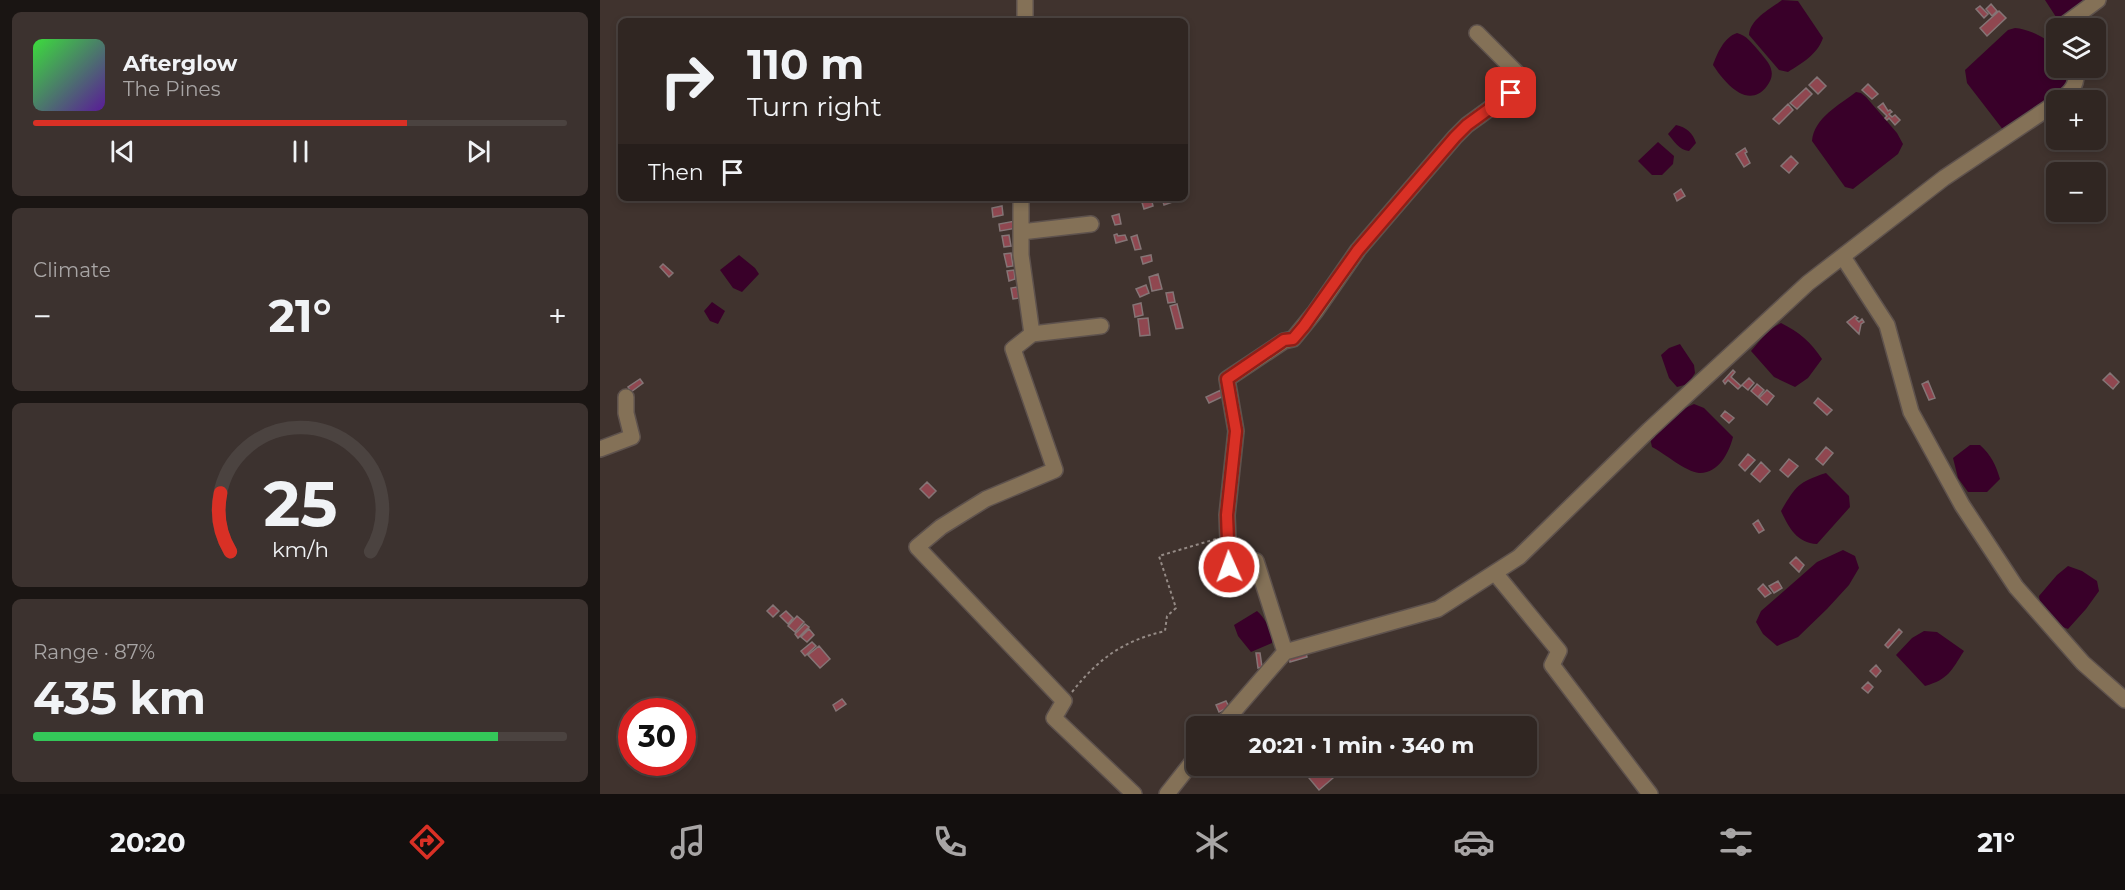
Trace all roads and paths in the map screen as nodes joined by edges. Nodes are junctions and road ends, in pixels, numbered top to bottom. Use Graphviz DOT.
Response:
graph roads {
  1 [pos="1025,0"];
  2 [pos="2098,0"];
  3 [pos="1024,18"];
  4 [pos="2074,18"];
  5 [pos="1477,33"];
  6 [pos="2046,110"];
  7 [pos="1021,201"];
  8 [pos="1091,224"];
  9 [pos="1021,232"];
  10 [pos="1843,257"];
  11 [pos="1101,326"];
  12 [pos="1032,334"];
  13 [pos="626,397"];
  14 [pos="600,449"];
  15 [pos="1228,536"];
  16 [pos="1494,573"];
  17 [pos="1285,652"];
  18 [pos="2125,700"];
  19 [pos="1064,701"];
  20 [pos="1230,716"];
  21 [pos="1186,770"];
  22 [pos="1134,794"];
  23 [pos="1167,794"];
  24 [pos="1650,794"];
  1 -- 3 [label="street"];
  2 -- 4 [label="street"];
  5 -- 15 [label="street"];
  6 -- 10 [label="street"];
  7 -- 9 [label="street"];
  8 -- 9 [label="street"];
  9 -- 12 [label="street"];
  10 -- 16 [label="street"];
  10 -- 18 [label="street"];
  11 -- 12 [label="street"];
  12 -- 19 [label="street"];
  13 -- 14 [label="street"];
  15 -- 17 [label="street"];
  15 -- 19 [label="path"];
  16 -- 17 [label="street"];
  16 -- 24 [label="street"];
  17 -- 20 [label="street"];
  19 -- 22 [label="street"];
  21 -- 23 [label="street"];
}
